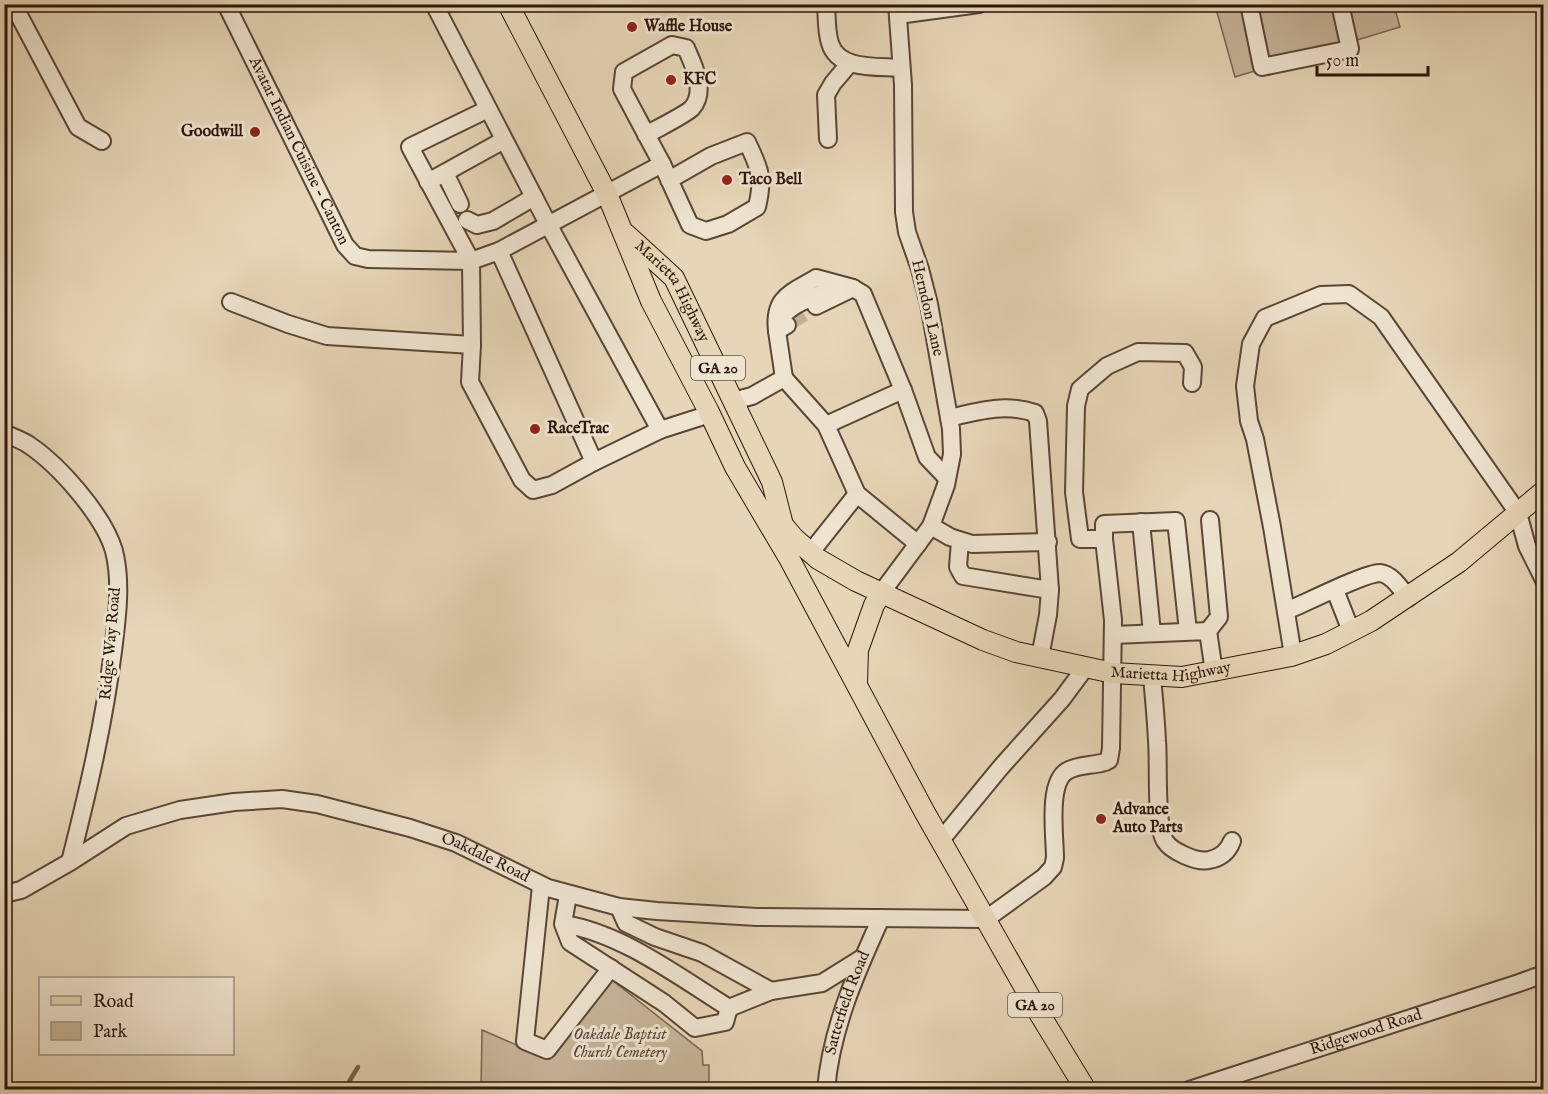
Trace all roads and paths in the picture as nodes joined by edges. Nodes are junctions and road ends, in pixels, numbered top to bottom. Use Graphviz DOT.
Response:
graph roads {
  1 [pos="13,4"];
  2 [pos="226,4"];
  3 [pos="434,4"];
  4 [pos="508,4"];
  5 [pos="826,4"];
  6 [pos="979,4"];
  7 [pos="1249,4"];
  8 [pos="1340,4"];
  9 [pos="897,10"];
  10 [pos="850,63"];
  11 [pos="901,68"];
  12 [pos="488,109"];
  13 [pos="646,135"];
  14 [pos="828,139"];
  15 [pos="504,140"];
  16 [pos="102,141"];
  17 [pos="662,164"];
  18 [pos="445,173"];
  19 [pos="669,180"];
  20 [pos="429,182"];
  21 [pos="608,194"];
  22 [pos="534,197"];
  23 [pos="460,204"];
  24 [pos="467,220"];
  25 [pos="548,224"];
  26 [pos="622,230"];
  27 [pos="500,251"];
  28 [pos="471,261"];
  29 [pos="853,288"];
  30 [pos="231,302"];
  31 [pos="816,306"];
  32 [pos="472,345"];
  33 [pos="784,378"];
  34 [pos="1192,383"];
  35 [pos="903,390"];
  36 [pos="733,401"];
  37 [pos="710,414"];
  38 [pos="949,418"];
  39 [pos="826,425"];
  40 [pos="660,430"];
  41 [pos="4,433"];
  42 [pos="594,462"];
  43 [pos="735,467"];
  44 [pos="947,478"];
  45 [pos="1544,490"];
  46 [pos="857,494"];
  47 [pos="1518,513"];
  48 [pos="1210,520"];
  49 [pos="1141,522"];
  50 [pos="783,525"];
  51 [pos="931,526"];
  52 [pos="1104,539"];
  53 [pos="960,541"];
  54 [pos="1048,542"];
  55 [pos="918,544"];
  56 [pos="811,552"];
  57 [pos="1544,580"];
  58 [pos="1050,590"];
  59 [pos="1335,590"];
  60 [pos="882,592"];
  61 [pos="1408,598"];
  62 [pos="1286,611"];
  63 [pos="1208,631"];
  64 [pos="1351,631"];
  65 [pos="1188,632"];
  66 [pos="1152,633"];
  67 [pos="1113,635"];
  68 [pos="1293,656"];
  69 [pos="1040,657"];
  70 [pos="1085,668"];
  71 [pos="1214,672"];
  72 [pos="1113,673"];
  73 [pos="1152,677"];
  74 [pos="857,683"];
  75 [pos="941,840"];
  76 [pos="1232,841"];
  77 [pos="70,861"];
  78 [pos="541,886"];
  79 [pos="4,894"];
  80 [pos="568,895"];
  81 [pos="619,907"];
  82 [pos="881,918"];
  83 [pos="986,919"];
  84 [pos="563,924"];
  85 [pos="862,958"];
  86 [pos="611,968"];
  87 [pos="1544,974"];
  88 [pos="771,991"];
  89 [pos="729,1008"];
  90 [pos="826,1089"];
  91 [pos="1086,1089"];
  92 [pos="1189,1089"];
  1 -- 16 [label="street"];
  2 -- 28 [label="street, Avatar Indian Cuisine - Canton"];
  3 -- 12 [label="street"];
  4 -- 21 [label="main road, Marietta Highway / GA 20"];
  5 -- 10 [label="street"];
  6 -- 9 [label="street"];
  7 -- 8 [label="street"];
  9 -- 11 [label="street, Herndon Lane"];
  10 -- 11 [label="street"];
  10 -- 14 [label="street"];
  11 -- 38 [label="street, Herndon Lane"];
  12 -- 15 [label="street"];
  12 -- 20 [label="street"];
  13 -- 13 [label="street"];
  13 -- 17 [label="street"];
  15 -- 18 [label="street"];
  15 -- 22 [label="street"];
  17 -- 19 [label="street"];
  17 -- 21 [label="street"];
  18 -- 20 [label="street"];
  18 -- 23 [label="street"];
  19 -- 19 [label="street"];
  20 -- 28 [label="street"];
  21 -- 25 [label="street"];
  21 -- 26 [label="main road, Marietta Highway / GA 20"];
  22 -- 24 [label="street"];
  22 -- 25 [label="street"];
  25 -- 27 [label="street"];
  25 -- 40 [label="street"];
  26 -- 36 [label="main road, Marietta Highway / GA 20"];
  26 -- 37 [label="main road, Marietta Highway / GA 20"];
  27 -- 28 [label="street"];
  27 -- 42 [label="street"];
  28 -- 32 [label="street"];
  29 -- 31 [label="street"];
  29 -- 33 [label="street"];
  29 -- 35 [label="street"];
  30 -- 32 [label="street"];
  32 -- 42 [label="street"];
  33 -- 36 [label="street"];
  33 -- 39 [label="street"];
  34 -- 52 [label="street"];
  35 -- 39 [label="street"];
  35 -- 44 [label="street"];
  36 -- 50 [label="main road, Marietta Highway / GA 20"];
  37 -- 40 [label="street"];
  37 -- 43 [label="main road, Marietta Highway / GA 20"];
  38 -- 44 [label="street, Herndon Lane"];
  38 -- 54 [label="street"];
  39 -- 46 [label="street"];
  40 -- 42 [label="street"];
  41 -- 77 [label="street, Ridge Way Road"];
  43 -- 50 [label="main road, Marietta Highway"];
  43 -- 74 [label="main road, Marietta Highway / GA 20"];
  44 -- 51 [label="street, Herndon Lane"];
  45 -- 47 [label="main road, Marietta Highway"];
  46 -- 55 [label="street"];
  46 -- 56 [label="street"];
  47 -- 57 [label="street"];
  47 -- 61 [label="main road, Marietta Highway"];
  47 -- 62 [label="street"];
  48 -- 63 [label="street"];
  49 -- 52 [label="street"];
  49 -- 65 [label="street"];
  49 -- 66 [label="street"];
  50 -- 56 [label="main road, Marietta Highway"];
  51 -- 53 [label="street"];
  51 -- 55 [label="street, Herndon Lane"];
  52 -- 67 [label="street"];
  53 -- 54 [label="street"];
  53 -- 58 [label="street"];
  54 -- 58 [label="street"];
  55 -- 60 [label="street, Herndon Lane"];
  56 -- 60 [label="main road, Marietta Highway"];
  58 -- 69 [label="street"];
  59 -- 61 [label="street"];
  59 -- 62 [label="street"];
  59 -- 64 [label="street"];
  60 -- 69 [label="main road, Marietta Highway"];
  60 -- 74 [label="main road, GA 20"];
  61 -- 64 [label="main road, Marietta Highway"];
  62 -- 68 [label="street"];
  63 -- 65 [label="street"];
  63 -- 71 [label="street"];
  64 -- 68 [label="main road, Marietta Highway"];
  65 -- 66 [label="street"];
  66 -- 67 [label="street"];
  67 -- 72 [label="street"];
  68 -- 71 [label="main road, Marietta Highway"];
  69 -- 70 [label="main road, Marietta Highway"];
  70 -- 72 [label="main road, Marietta Highway"];
  70 -- 75 [label="street"];
  71 -- 73 [label="main road, Marietta Highway"];
  72 -- 73 [label="main road, Marietta Highway"];
  72 -- 83 [label="street"];
  73 -- 76 [label="street"];
  74 -- 75 [label="main road, Marietta Highway / GA 20"];
  75 -- 83 [label="main road, Marietta Highway / GA 20"];
  77 -- 78 [label="street, Oakdale Road"];
  77 -- 79 [label="street, Oakdale Road"];
  78 -- 80 [label="street, Oakdale Road"];
  78 -- 86 [label="street"];
  80 -- 81 [label="street, Oakdale Road"];
  80 -- 84 [label="street"];
  81 -- 82 [label="street, Oakdale Road"];
  81 -- 88 [label="street"];
  82 -- 83 [label="street, Oakdale Road"];
  82 -- 85 [label="street, Satterfield Road"];
  83 -- 91 [label="main road, GA 20"];
  84 -- 86 [label="street"];
  84 -- 89 [label="street"];
  85 -- 88 [label="street"];
  85 -- 90 [label="street, Satterfield Road"];
  86 -- 89 [label="street"];
  87 -- 92 [label="street, Ridgewood Road"];
  88 -- 89 [label="street"];
}
